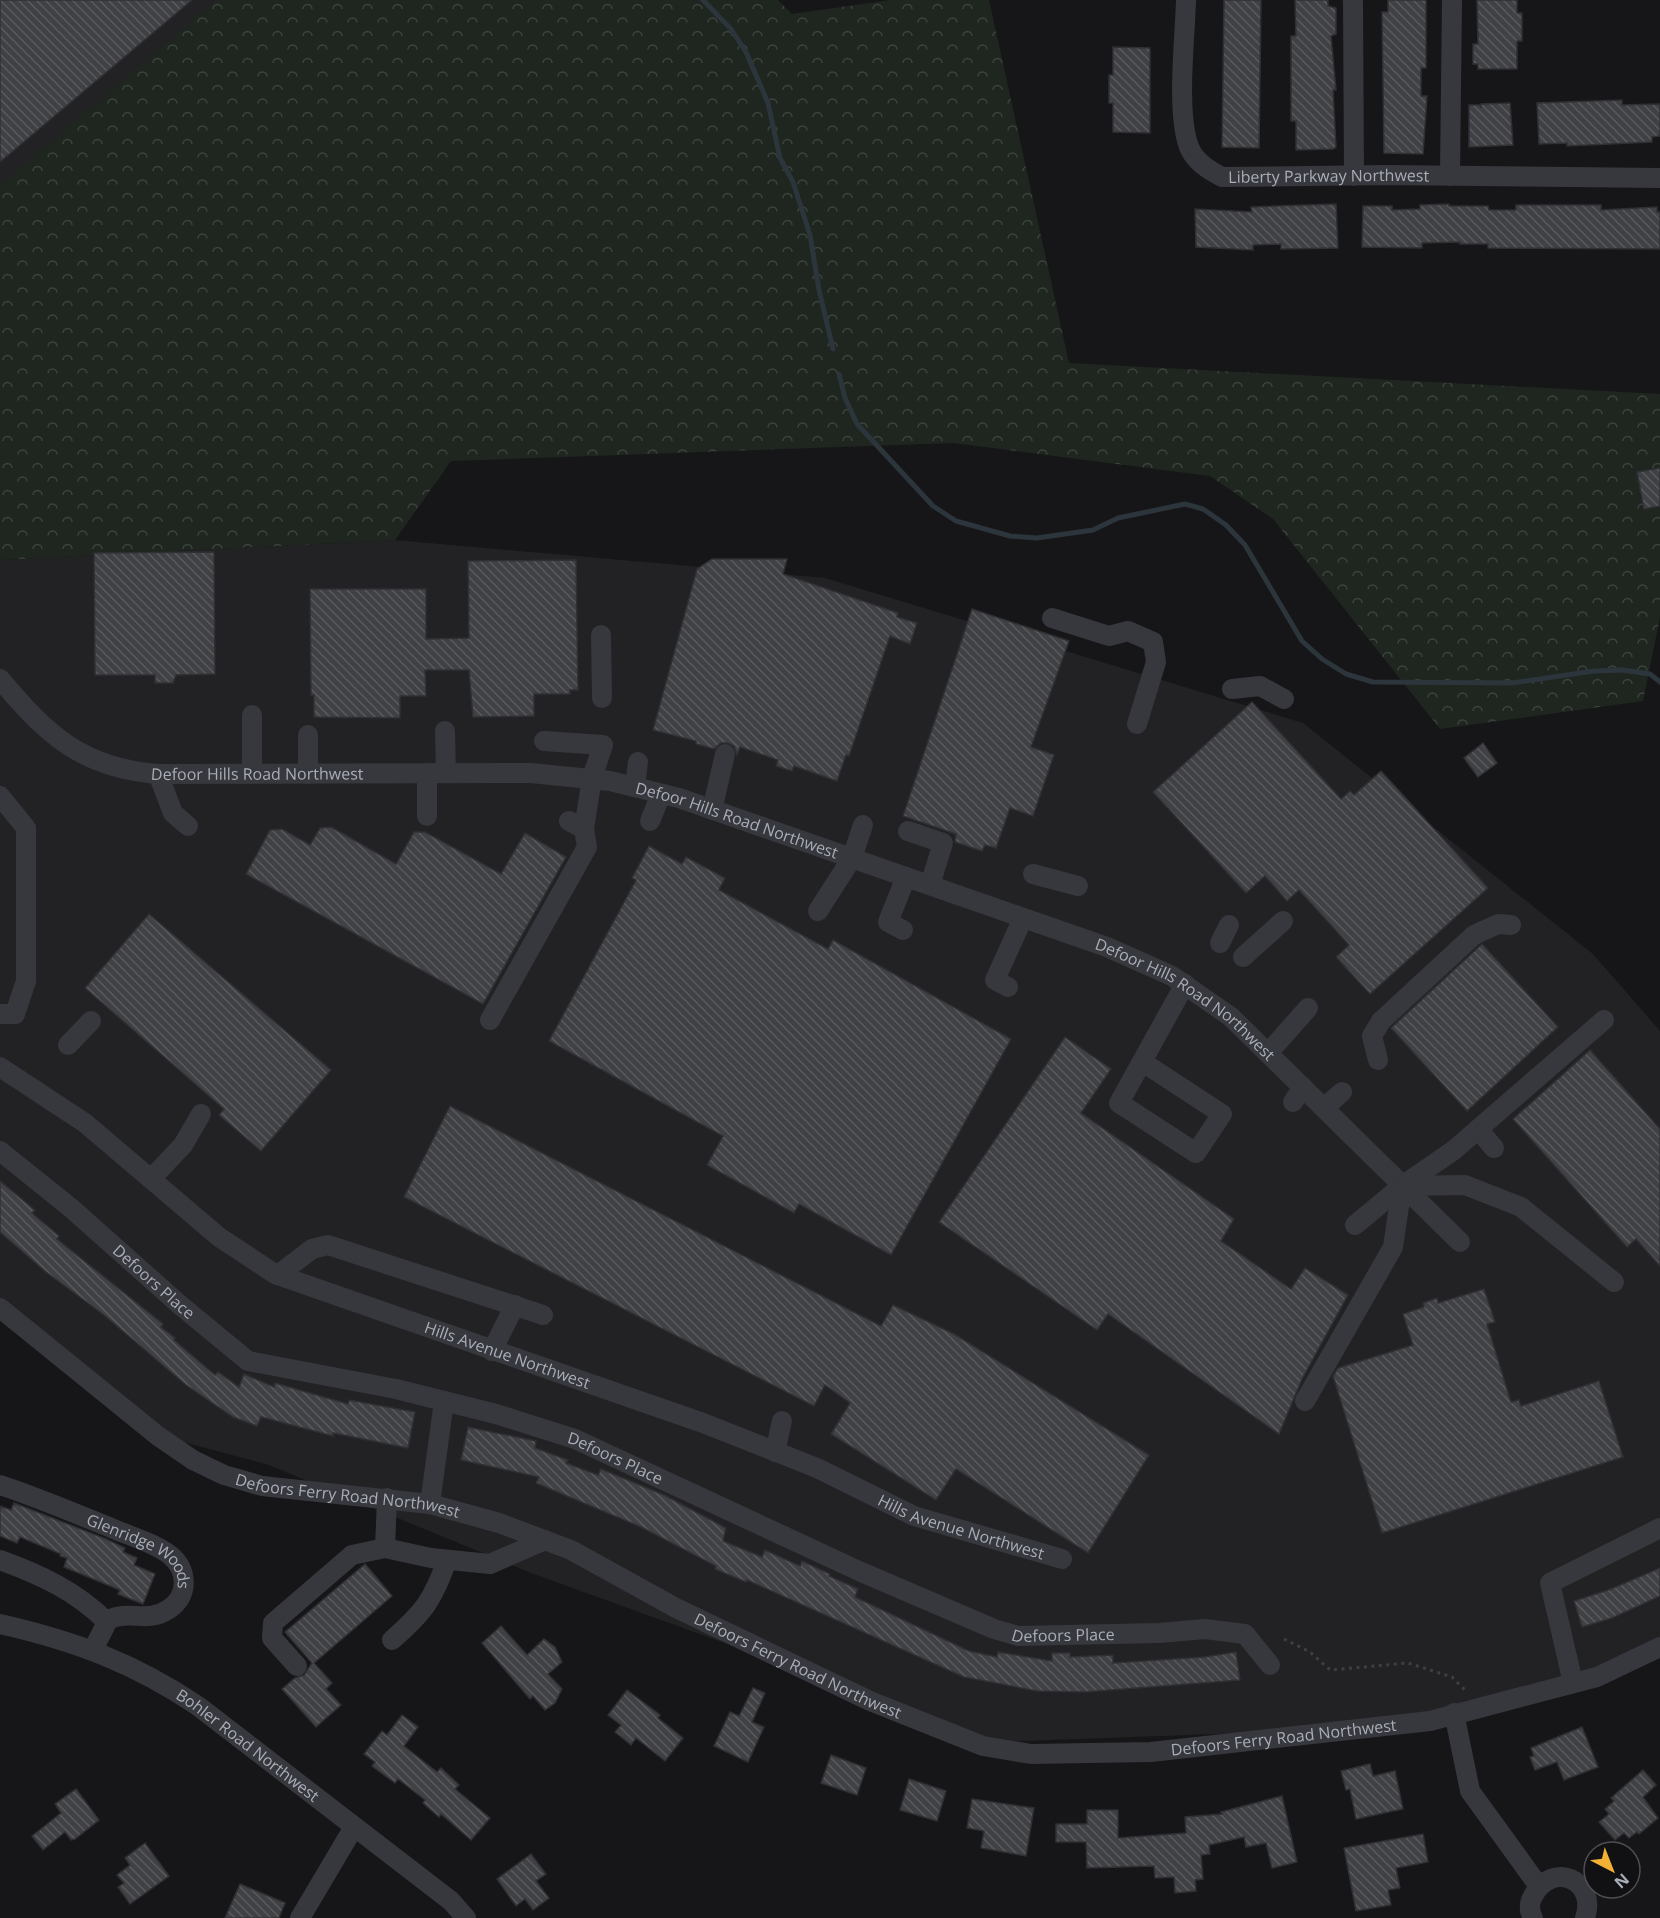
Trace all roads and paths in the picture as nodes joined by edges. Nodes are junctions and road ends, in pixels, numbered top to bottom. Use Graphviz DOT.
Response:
graph roads {
  1 [pos="1186,0"];
  2 [pos="1353,0"];
  3 [pos="1452,0"];
  4 [pos="1354,176"];
  5 [pos="1450,176"];
  6 [pos="1660,178"];
  7 [pos="1052,618"];
  8 [pos="601,635"];
  9 [pos="0,679"];
  10 [pos="1232,689"];
  11 [pos="602,698"];
  12 [pos="1284,699"];
  13 [pos="252,715"];
  14 [pos="1137,724"];
  15 [pos="445,731"];
  16 [pos="308,735"];
  17 [pos="544,741"];
  18 [pos="725,754"];
  19 [pos="638,762"];
  20 [pos="437,773"];
  21 [pos="158,774"];
  22 [pos="252,774"];
  23 [pos="308,774"];
  24 [pos="592,778"];
  25 [pos="635,787"];
  26 [pos="661,794"];
  27 [pos="0,796"];
  28 [pos="712,810"];
  29 [pos="427,816"];
  30 [pos="650,821"];
  31 [pos="864,825"];
  32 [pos="188,826"];
  33 [pos="908,831"];
  34 [pos="852,858"];
  35 [pos="1033,874"];
  36 [pos="906,877"];
  37 [pos="930,885"];
  38 [pos="1078,886"];
  39 [pos="818,911"];
  40 [pos="1023,918"];
  41 [pos="1284,921"];
  42 [pos="1229,925"];
  43 [pos="1511,925"];
  44 [pos="903,930"];
  45 [pos="1220,943"];
  46 [pos="1243,957"];
  47 [pos="1185,984"];
  48 [pos="1008,987"];
  49 [pos="1308,1008"];
  50 [pos="0,1014"];
  51 [pos="490,1020"];
  52 [pos="1604,1020"];
  53 [pos="91,1021"];
  54 [pos="68,1045"];
  55 [pos="1269,1052"];
  56 [pos="1378,1060"];
  57 [pos="1144,1063"];
  58 [pos="0,1067"];
  59 [pos="1342,1092"];
  60 [pos="1324,1108"];
  61 [pos="201,1114"];
  62 [pos="1478,1130"];
  63 [pos="1494,1148"];
  64 [pos="0,1151"];
  65 [pos="151,1179"];
  66 [pos="1402,1186"];
  67 [pos="1355,1226"];
  68 [pos="1460,1242"];
  69 [pos="278,1275"];
  70 [pos="1614,1282"];
  71 [pos="515,1305"];
  72 [pos="0,1308"];
  73 [pos="543,1315"];
  74 [pos="492,1351"];
  75 [pos="444,1401"];
  76 [pos="1305,1401"];
  77 [pos="782,1421"];
  78 [pos="775,1452"];
  79 [pos="0,1485"];
  80 [pos="387,1498"];
  81 [pos="430,1504"];
  82 [pos="1660,1528"];
  83 [pos="545,1540"];
  84 [pos="385,1548"];
  85 [pos="1062,1559"];
  86 [pos="0,1560"];
  87 [pos="447,1560"];
  88 [pos="107,1623"];
  89 [pos="0,1624"];
  90 [pos="1284,1639"];
  91 [pos="392,1640"];
  92 [pos="1660,1647"];
  93 [pos="93,1650"];
  94 [pos="1270,1665"];
  95 [pos="297,1666"];
  96 [pos="1573,1683"];
  97 [pos="1485,1705"];
  98 [pos="1454,1713"];
  99 [pos="354,1827"];
  100 [pos="1538,1885"];
  101 [pos="300,1918"];
  102 [pos="466,1918"];
  103 [pos="1533,1918"];
  104 [pos="1585,1918"];
  1 -- 4 [label="street, Liberty Parkway Northwest"];
  2 -- 4 [label="street"];
  3 -- 5 [label="street, Liberty Parkway Northwest"];
  4 -- 5 [label="street, Liberty Parkway Northwest"];
  5 -- 6 [label="street, Liberty Parkway Northwest"];
  7 -- 14 [label="street"];
  8 -- 11 [label="street"];
  9 -- 21 [label="street, Defoor Hills Road Northwest"];
  10 -- 12 [label="street"];
  13 -- 22 [label="street"];
  15 -- 20 [label="street"];
  16 -- 23 [label="street"];
  17 -- 24 [label="street"];
  18 -- 28 [label="street"];
  19 -- 25 [label="street"];
  20 -- 23 [label="street, Defoor Hills Road Northwest"];
  20 -- 24 [label="street, Defoor Hills Road Northwest"];
  20 -- 29 [label="street"];
  21 -- 22 [label="street, Defoor Hills Road Northwest"];
  21 -- 32 [label="street"];
  22 -- 23 [label="street, Defoor Hills Road Northwest"];
  24 -- 25 [label="street, Defoor Hills Road Northwest"];
  24 -- 51 [label="street"];
  25 -- 26 [label="street, Defoor Hills Road Northwest"];
  26 -- 28 [label="street, Defoor Hills Road Northwest"];
  26 -- 30 [label="street"];
  27 -- 50 [label="street"];
  28 -- 34 [label="street, Defoor Hills Road Northwest"];
  31 -- 34 [label="street"];
  33 -- 37 [label="street"];
  34 -- 36 [label="street, Defoor Hills Road Northwest"];
  34 -- 39 [label="street"];
  35 -- 38 [label="street"];
  36 -- 37 [label="street, Defoor Hills Road Northwest"];
  36 -- 44 [label="street"];
  37 -- 40 [label="street, Defoor Hills Road Northwest"];
  40 -- 47 [label="street, Defoor Hills Road Northwest"];
  40 -- 48 [label="street"];
  41 -- 46 [label="street"];
  42 -- 45 [label="street"];
  43 -- 56 [label="street"];
  47 -- 55 [label="street, Defoor Hills Road Northwest"];
  47 -- 57 [label="street"];
  49 -- 55 [label="street"];
  52 -- 62 [label="street"];
  53 -- 54 [label="street"];
  55 -- 60 [label="street, Defoor Hills Road Northwest"];
  57 -- 57 [label="street"];
  58 -- 65 [label="street, Hills Avenue Northwest"];
  59 -- 60 [label="street"];
  60 -- 66 [label="street, Defoor Hills Road Northwest"];
  61 -- 65 [label="street"];
  62 -- 63 [label="street"];
  62 -- 66 [label="street"];
  64 -- 75 [label="street, Defoors Place"];
  65 -- 69 [label="street, Hills Avenue Northwest"];
  66 -- 67 [label="street"];
  66 -- 68 [label="street, Defoor Hills Road Northwest"];
  66 -- 70 [label="street"];
  66 -- 76 [label="street"];
  69 -- 71 [label="street"];
  69 -- 74 [label="street, Hills Avenue Northwest"];
  71 -- 73 [label="street"];
  71 -- 74 [label="street"];
  72 -- 80 [label="street, Defoors Ferry Road Northwest"];
  74 -- 78 [label="street, Hills Avenue Northwest"];
  75 -- 81 [label="street"];
  75 -- 94 [label="street, Defoors Place"];
  77 -- 78 [label="street"];
  78 -- 85 [label="street, Hills Avenue Northwest"];
  79 -- 88 [label="street, Glenridge Woods"];
  80 -- 81 [label="street, Defoors Ferry Road Northwest"];
  80 -- 84 [label="street"];
  81 -- 83 [label="street, Defoors Ferry Road Northwest"];
  82 -- 96 [label="street"];
  83 -- 87 [label="street"];
  83 -- 98 [label="street, Defoors Ferry Road Northwest"];
  84 -- 87 [label="street"];
  84 -- 95 [label="street"];
  86 -- 88 [label="street"];
  87 -- 91 [label="street"];
  88 -- 93 [label="street"];
  89 -- 93 [label="street, Bohler Road Northwest"];
  90 -- 97 [label="path"];
  92 -- 96 [label="street, Defoors Ferry Road Northwest"];
  93 -- 99 [label="street, Bohler Road Northwest"];
  96 -- 97 [label="street, Defoors Ferry Road Northwest"];
  97 -- 98 [label="street, Defoors Ferry Road Northwest"];
  98 -- 100 [label="street"];
  99 -- 101 [label="street"];
  99 -- 102 [label="street, Bohler Road Northwest"];
  100 -- 103 [label="street"];
  100 -- 104 [label="street"];
}
